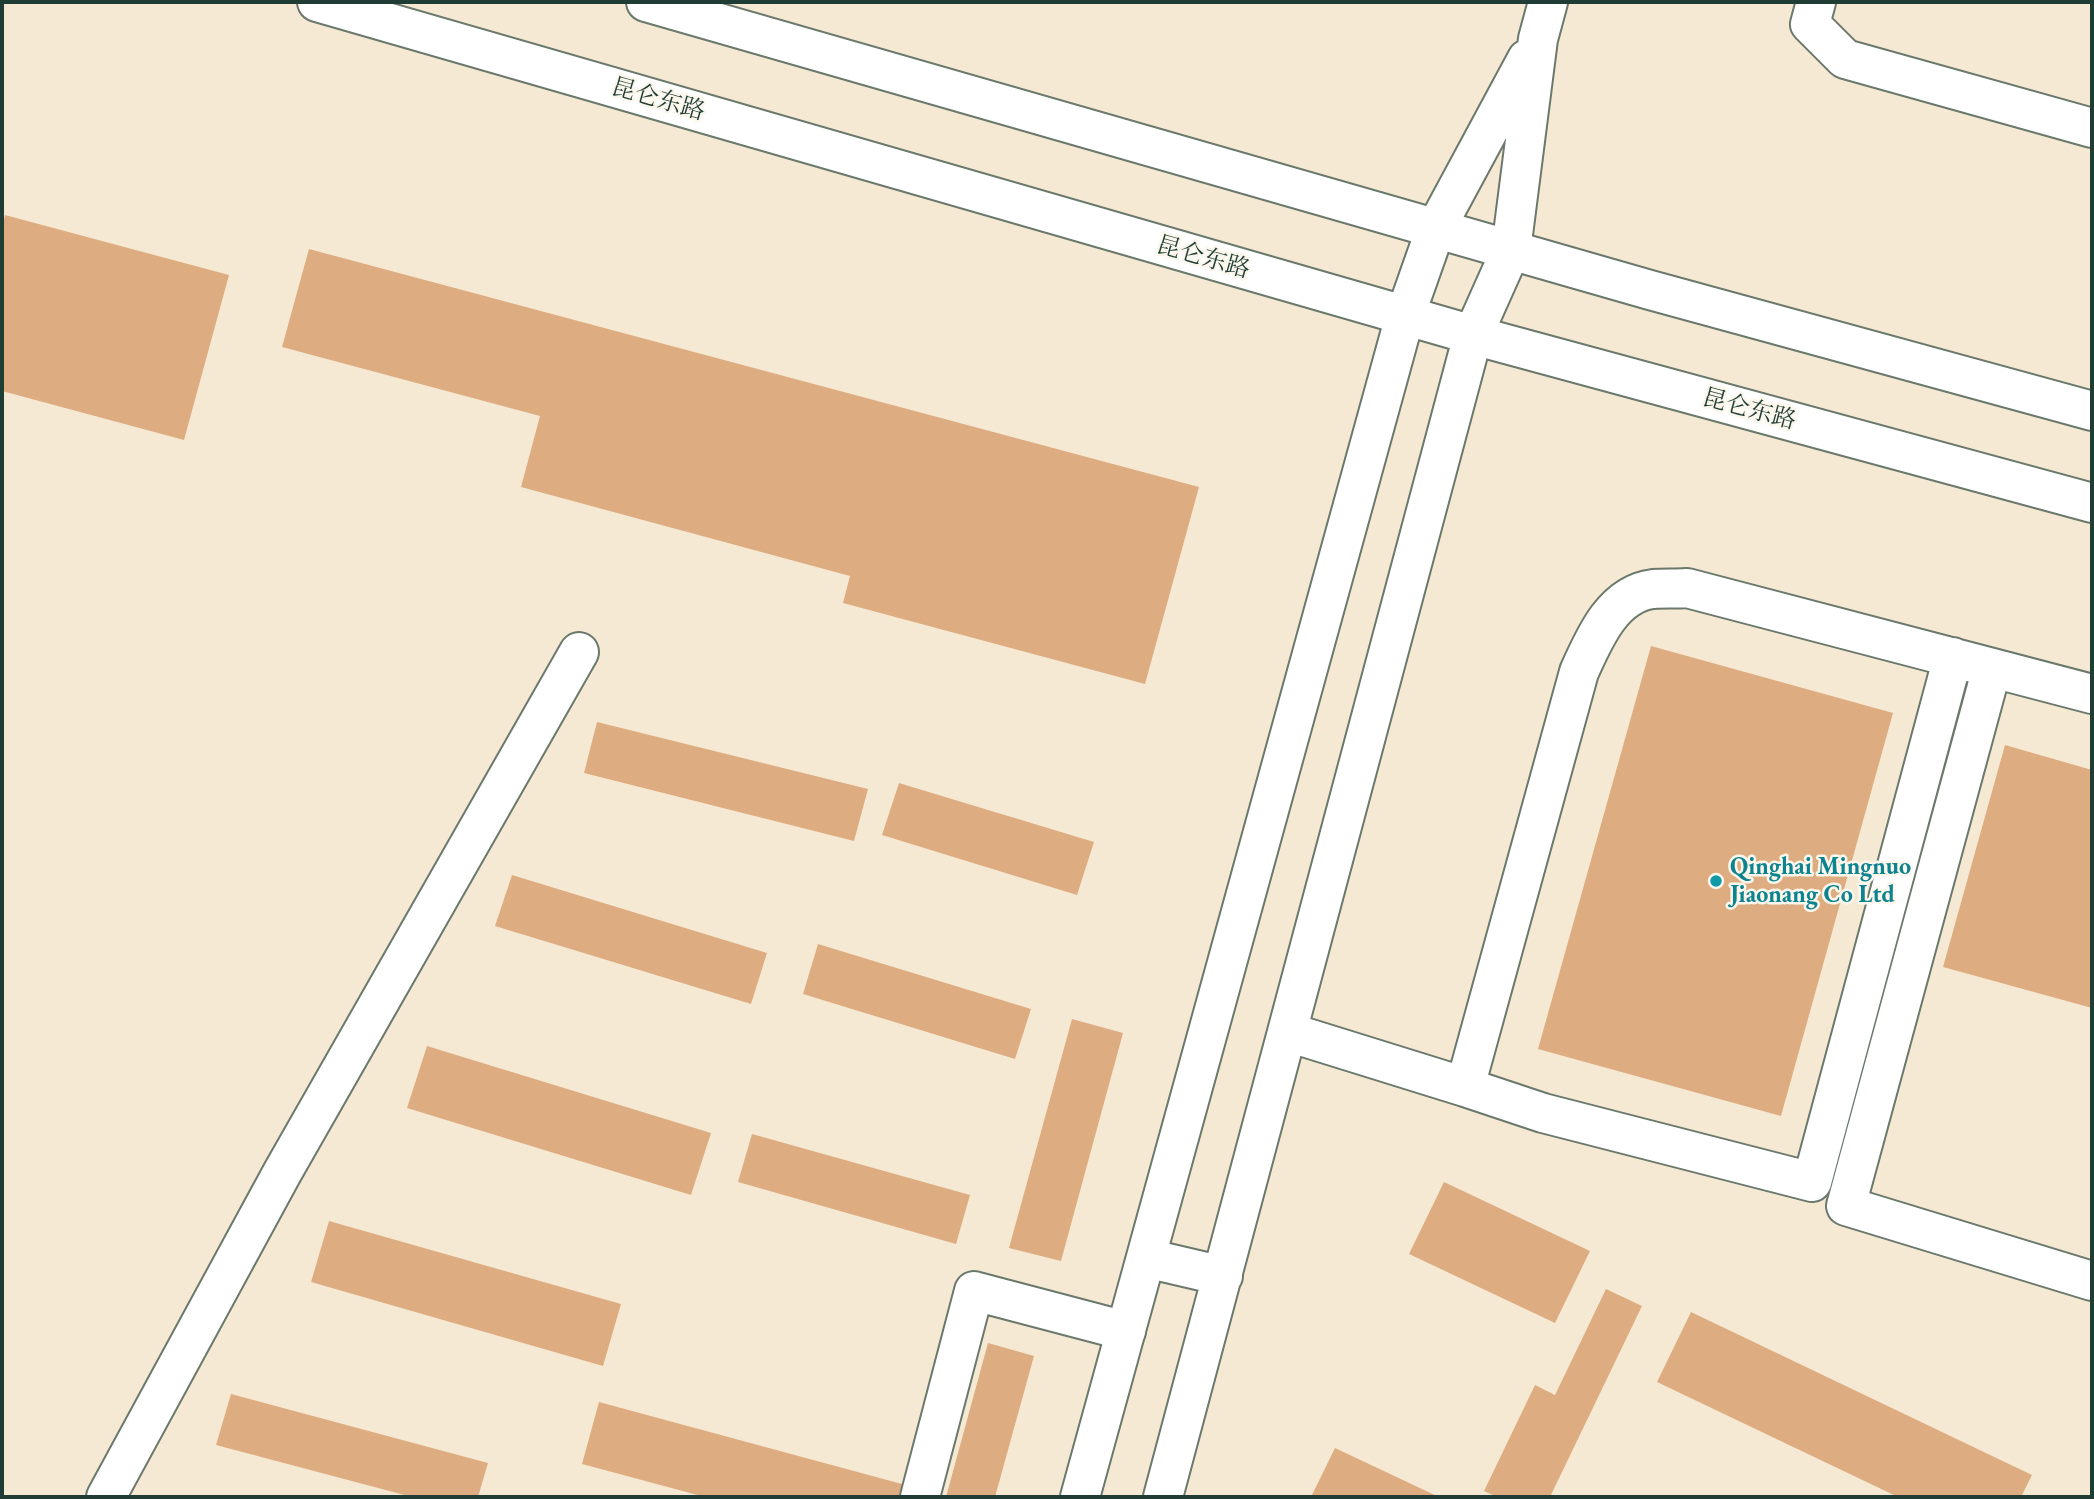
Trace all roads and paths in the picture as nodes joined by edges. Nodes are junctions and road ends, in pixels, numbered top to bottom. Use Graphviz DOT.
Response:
graph roads {
  1 [pos="317,2"];
  2 [pos="646,2"];
  3 [pos="1548,2"];
  4 [pos="1816,2"];
  5 [pos="1538,39"];
  6 [pos="2092,128"];
  7 [pos="1436,229"];
  8 [pos="1511,250"];
  9 [pos="1405,316"];
  10 [pos="1473,335"];
  11 [pos="2092,411"];
  12 [pos="2092,503"];
  13 [pos="579,652"];
  14 [pos="1953,657"];
  15 [pos="1992,667"];
  16 [pos="2092,694"];
  17 [pos="1288,1032"];
  18 [pos="1465,1087"];
  19 [pos="1146,1258"];
  20 [pos="1223,1276"];
  21 [pos="2092,1281"];
  22 [pos="1126,1331"];
  23 [pos="106,1497"];
  24 [pos="920,1497"];
  25 [pos="1080,1497"];
  26 [pos="1163,1497"];
  1 -- 9 [label="main road, 昆仑东路"];
  2 -- 7 [label="main road"];
  3 -- 5 [label="main road"];
  4 -- 6 [label="main road"];
  5 -- 7 [label="main road"];
  5 -- 8 [label="main road"];
  7 -- 8 [label="main road"];
  7 -- 9 [label="main road"];
  8 -- 10 [label="main road"];
  8 -- 11 [label="main road"];
  9 -- 10 [label="main road, 昆仑东路"];
  9 -- 19 [label="main road"];
  10 -- 12 [label="main road, 昆仑东路"];
  10 -- 17 [label="main road"];
  13 -- 23 [label="main road"];
  14 -- 15 [label="main road"];
  14 -- 18 [label="main road"];
  14 -- 18 [label="main road"];
  15 -- 16 [label="main road"];
  15 -- 21 [label="main road"];
  17 -- 18 [label="main road"];
  17 -- 20 [label="main road"];
  19 -- 20 [label="main road"];
  19 -- 22 [label="main road"];
  20 -- 26 [label="main road"];
  22 -- 24 [label="main road"];
  22 -- 25 [label="main road"];
}
